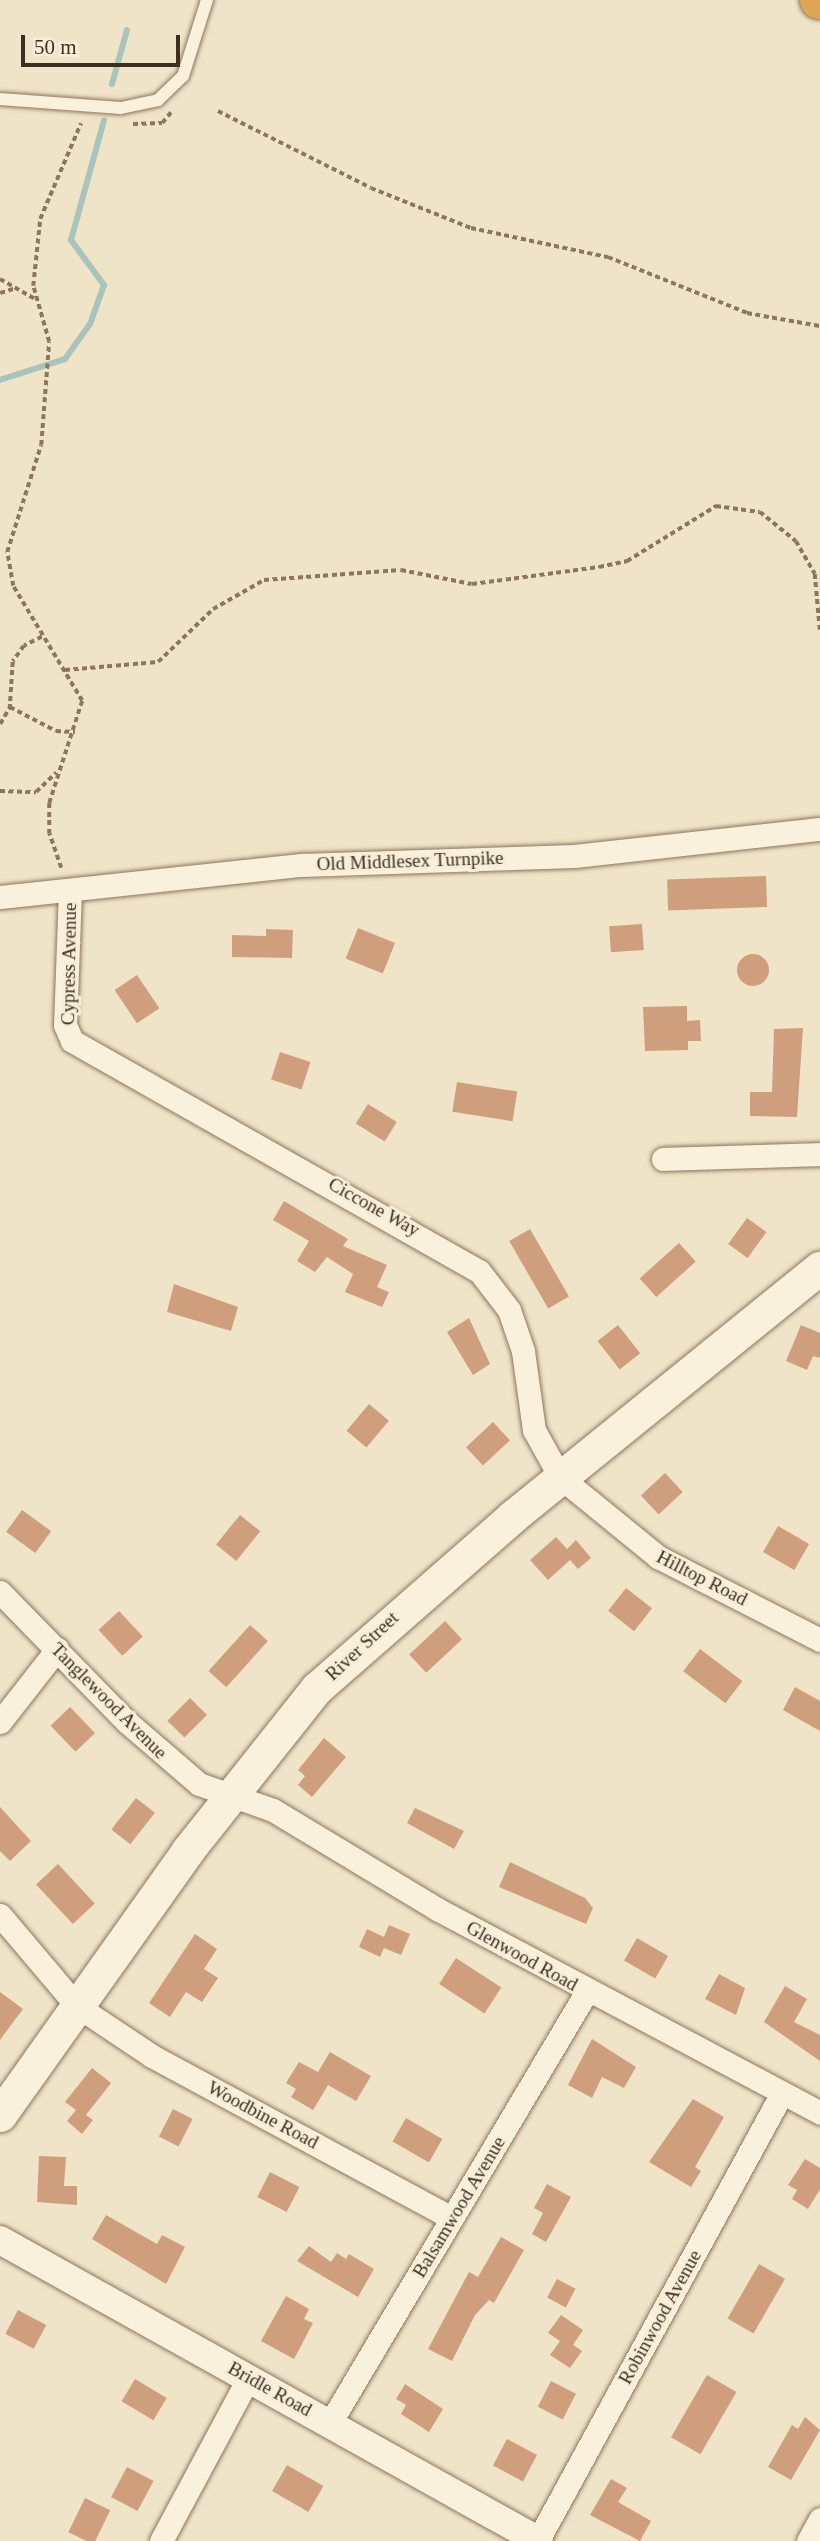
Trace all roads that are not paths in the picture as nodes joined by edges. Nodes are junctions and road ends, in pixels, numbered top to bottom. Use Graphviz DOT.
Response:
graph roads {
  1 [pos="206,0"];
  2 [pos="0,99"];
  3 [pos="820,829"];
  4 [pos="70,890"];
  5 [pos="0,898"];
  6 [pos="68,1037"];
  7 [pos="820,1154"];
  8 [pos="663,1159"];
  9 [pos="820,1268"];
  10 [pos="560,1477"];
  11 [pos="0,1592"];
  12 [pos="820,1640"];
  13 [pos="57,1649"];
  14 [pos="0,1722"];
  15 [pos="228,1796"];
  16 [pos="0,1915"];
  17 [pos="587,1991"];
  18 [pos="77,2006"];
  19 [pos="782,2093"];
  20 [pos="820,2113"];
  21 [pos="0,2115"];
  22 [pos="452,2218"];
  23 [pos="1,2242"];
  24 [pos="249,2377"];
  25 [pos="330,2423"];
  26 [pos="820,2519"];
  27 [pos="161,2541"];
  28 [pos="539,2541"];
  29 [pos="808,2541"];
  1 -- 2 [label="lane"];
  3 -- 4 [label="street, Old Middlesex Turnpike"];
  4 -- 5 [label="street, Old Middlesex Turnpike"];
  4 -- 6 [label="street, Cypress Avenue"];
  6 -- 10 [label="street, Ciccone Way"];
  7 -- 8 [label="street"];
  9 -- 10 [label="main road, River Street"];
  10 -- 12 [label="street, Hilltop Road"];
  10 -- 15 [label="main road, River Street"];
  11 -- 13 [label="street, Tanglewood Avenue"];
  13 -- 14 [label="street"];
  13 -- 15 [label="street, Tanglewood Avenue"];
  15 -- 17 [label="street, Glenwood Road"];
  15 -- 18 [label="main road, River Street"];
  16 -- 18 [label="street, Woodbine Road"];
  17 -- 19 [label="street, Glenwood Road"];
  17 -- 22 [label="street, Balsamwood Avenue"];
  18 -- 21 [label="main road, River Street"];
  18 -- 22 [label="street, Woodbine Road"];
  19 -- 20 [label="street, Glenwood Road"];
  19 -- 28 [label="street, Robinwood Avenue"];
  22 -- 25 [label="street, Balsamwood Avenue"];
  23 -- 24 [label="street, Bridle Road"];
  24 -- 25 [label="street, Bridle Road"];
  24 -- 27 [label="street"];
  25 -- 28 [label="street, Bridle Road"];
  26 -- 29 [label="street"];
}
